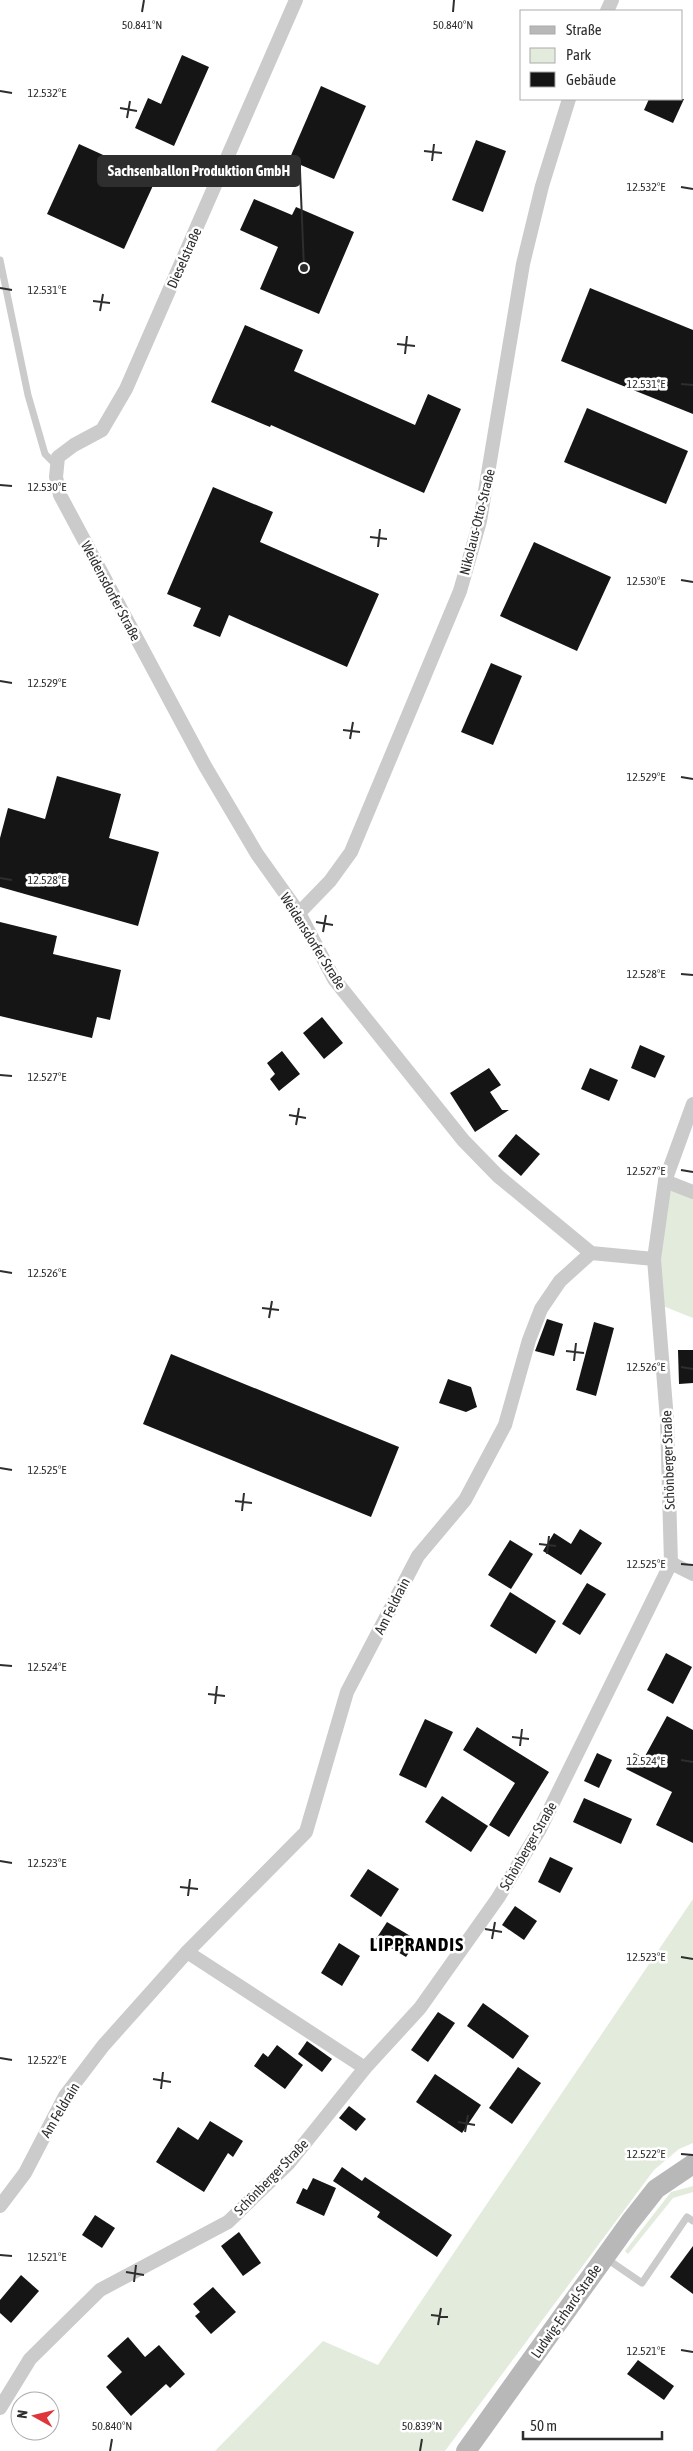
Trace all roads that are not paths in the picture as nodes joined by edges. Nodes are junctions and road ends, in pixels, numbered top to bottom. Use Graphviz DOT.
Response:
graph roads {
  1 [pos="296,0"];
  2 [pos="569,100"];
  3 [pos="0,260"];
  4 [pos="57,466"];
  5 [pos="299,913"];
  6 [pos="693,1104"];
  7 [pos="665,1181"];
  8 [pos="693,1192"];
  9 [pos="591,1253"];
  10 [pos="654,1259"];
  11 [pos="671,1563"];
  12 [pos="693,1574"];
  13 [pos="187,1952"];
  14 [pos="365,2068"];
  15 [pos="693,2164"];
  16 [pos="684,2176"];
  17 [pos="0,2206"];
  18 [pos="693,2221"];
  19 [pos="604,2257"];
  20 [pos="0,2408"];
  21 [pos="466,2451"];
  1 -- 4 [label="street, Dieselstraße"];
  2 -- 5 [label="street, Nikolaus-Otto-Straße"];
  3 -- 4 [label="lane"];
  4 -- 5 [label="street, Weidensdorfer Straße"];
  5 -- 9 [label="street, Weidensdorfer Straße"];
  6 -- 7 [label="street, Schönberger Straße"];
  7 -- 8 [label="street"];
  7 -- 10 [label="street, Schönberger Straße"];
  9 -- 10 [label="street"];
  9 -- 13 [label="street, Am Feldrain"];
  10 -- 11 [label="street, Schönberger Straße"];
  11 -- 12 [label="street"];
  11 -- 14 [label="street, Schönberger Straße"];
  13 -- 14 [label="street"];
  13 -- 17 [label="street, Am Feldrain"];
  14 -- 20 [label="street, Schönberger Straße"];
  15 -- 16 [label="street, Ludwig-Erhard-Straße"];
  16 -- 19 [label="street, Ludwig-Erhard-Straße"];
  18 -- 19 [label="lane"];
  19 -- 21 [label="street, Ludwig-Erhard-Straße"];
}
